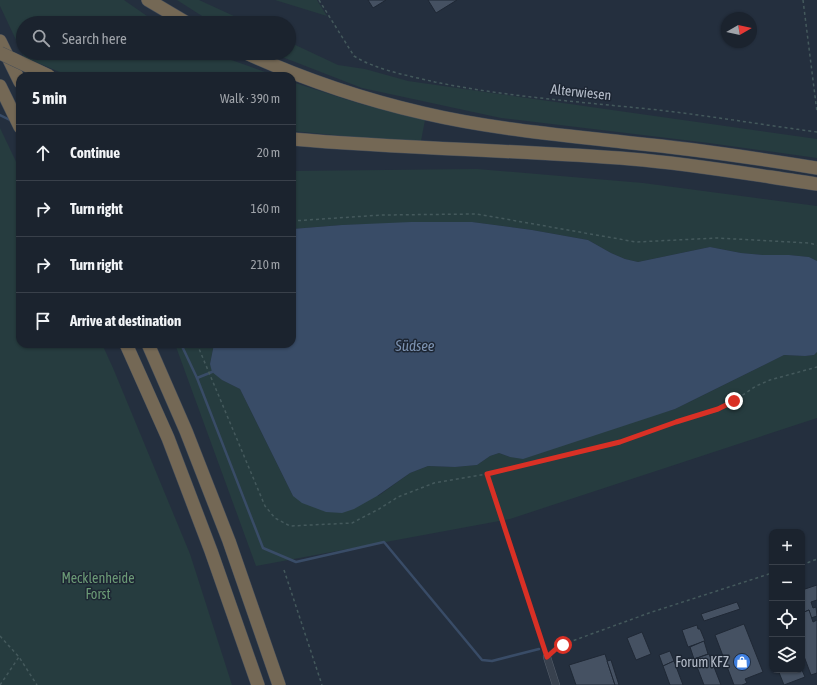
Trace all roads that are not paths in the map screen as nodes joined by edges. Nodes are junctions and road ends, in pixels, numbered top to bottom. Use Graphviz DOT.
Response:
graph roads {
  1 [pos="148,0"];
  2 [pos="175,16"];
  3 [pos="0,41"];
  4 [pos="0,53"];
  5 [pos="261,60"];
  6 [pos="40,72"];
  7 [pos="290,72"];
  8 [pos="16,74"];
  9 [pos="296,74"];
  10 [pos="0,86"];
  11 [pos="16,119"];
  12 [pos="296,139"];
  13 [pos="817,168"];
  14 [pos="817,184"];
  15 [pos="128,348"];
  16 [pos="150,348"];
  17 [pos="547,657"];
  18 [pos="258,685"];
  19 [pos="279,685"];
  20 [pos="556,685"];
  1 -- 2 [label="highway"];
  3 -- 8 [label="highway"];
  4 -- 6 [label="highway, bridge"];
  5 -- 7 [label="highway"];
  9 -- 13 [label="highway"];
  10 -- 11 [label="highway"];
  12 -- 14 [label="highway"];
  15 -- 18 [label="highway"];
  16 -- 19 [label="highway"];
  17 -- 20 [label="street"];
}
